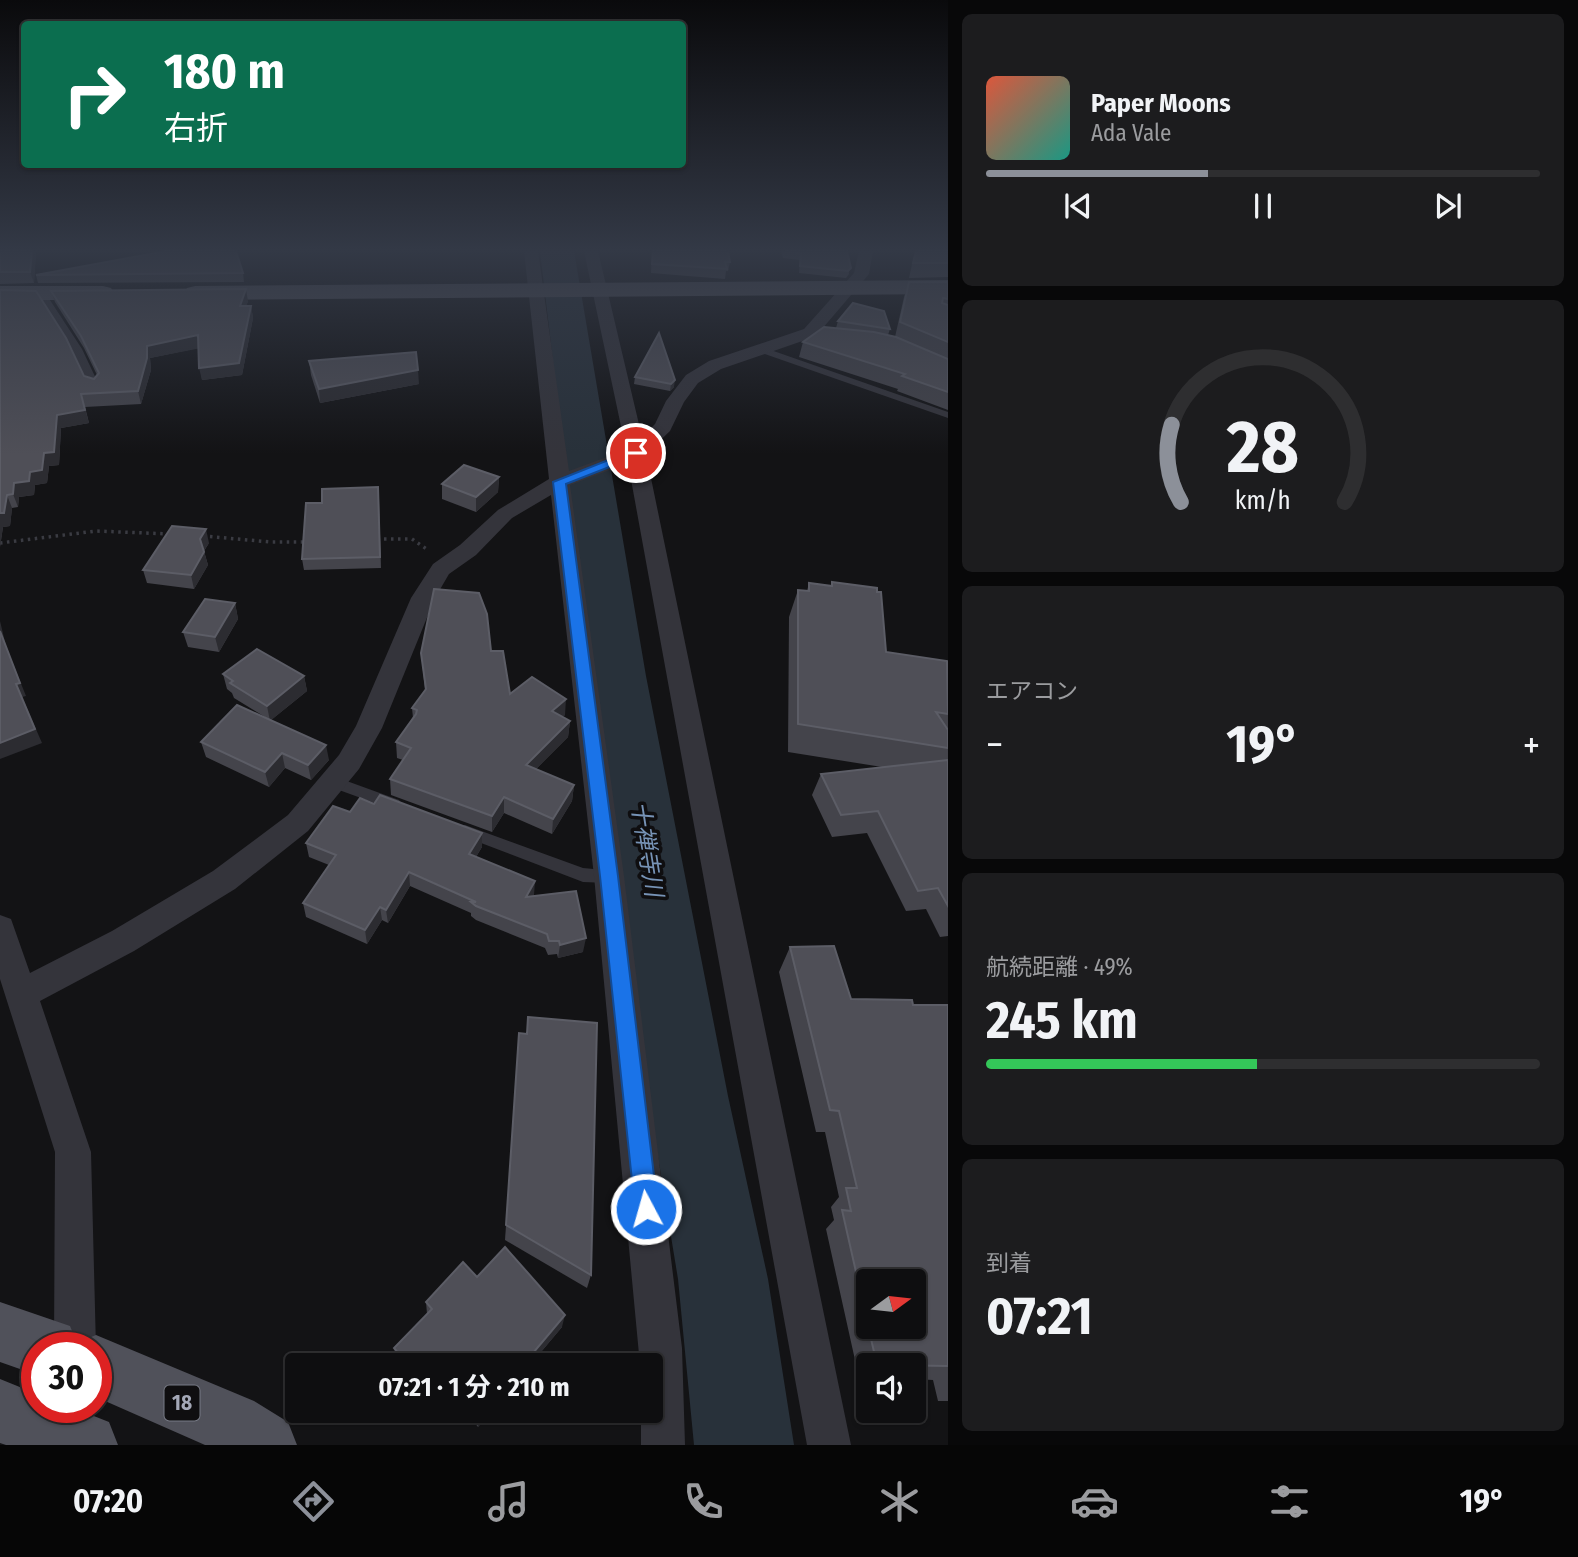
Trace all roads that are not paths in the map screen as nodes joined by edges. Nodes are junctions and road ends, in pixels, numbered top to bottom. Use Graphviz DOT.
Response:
graph roads {
  1 [pos="57,318"];
  2 [pos="544,318"];
  3 [pos="603,318"];
  4 [pos="822,318"];
  5 [pos="810,332"];
  6 [pos="870,340"];
  7 [pos="762,350"];
  8 [pos="95,387"];
  9 [pos="948,415"];
  10 [pos="631,454"];
  11 [pos="564,480"];
  12 [pos="333,782"];
  13 [pos="408,810"];
  14 [pos="445,824"];
  15 [pos="609,876"];
  16 [pos="0,929"];
  17 [pos="22,994"];
  18 [pos="0,1332"];
  19 [pos="75,1332"];
  20 [pos="21,1339"];
  21 [pos="112,1373"];
  22 [pos="0,1411"];
  23 [pos="69,1433"];
  24 [pos="265,1445"];
  25 [pos="663,1445"];
  26 [pos="829,1445"];
  1 -- 8 [label="lane"];
  2 -- 11 [label="street"];
  3 -- 10 [label="street"];
  4 -- 5 [label="street"];
  5 -- 6 [label="street"];
  5 -- 7 [label="street"];
  7 -- 9 [label="lane"];
  7 -- 10 [label="street"];
  10 -- 11 [label="street"];
  10 -- 26 [label="street"];
  11 -- 12 [label="street"];
  11 -- 15 [label="street"];
  12 -- 13 [label="lane"];
  12 -- 17 [label="street"];
  14 -- 15 [label="lane"];
  15 -- 25 [label="street"];
  16 -- 17 [label="street"];
  17 -- 19 [label="street"];
  18 -- 20 [label="main road"];
  21 -- 24 [label="main road, 18"];
  22 -- 23 [label="main road"];
}
